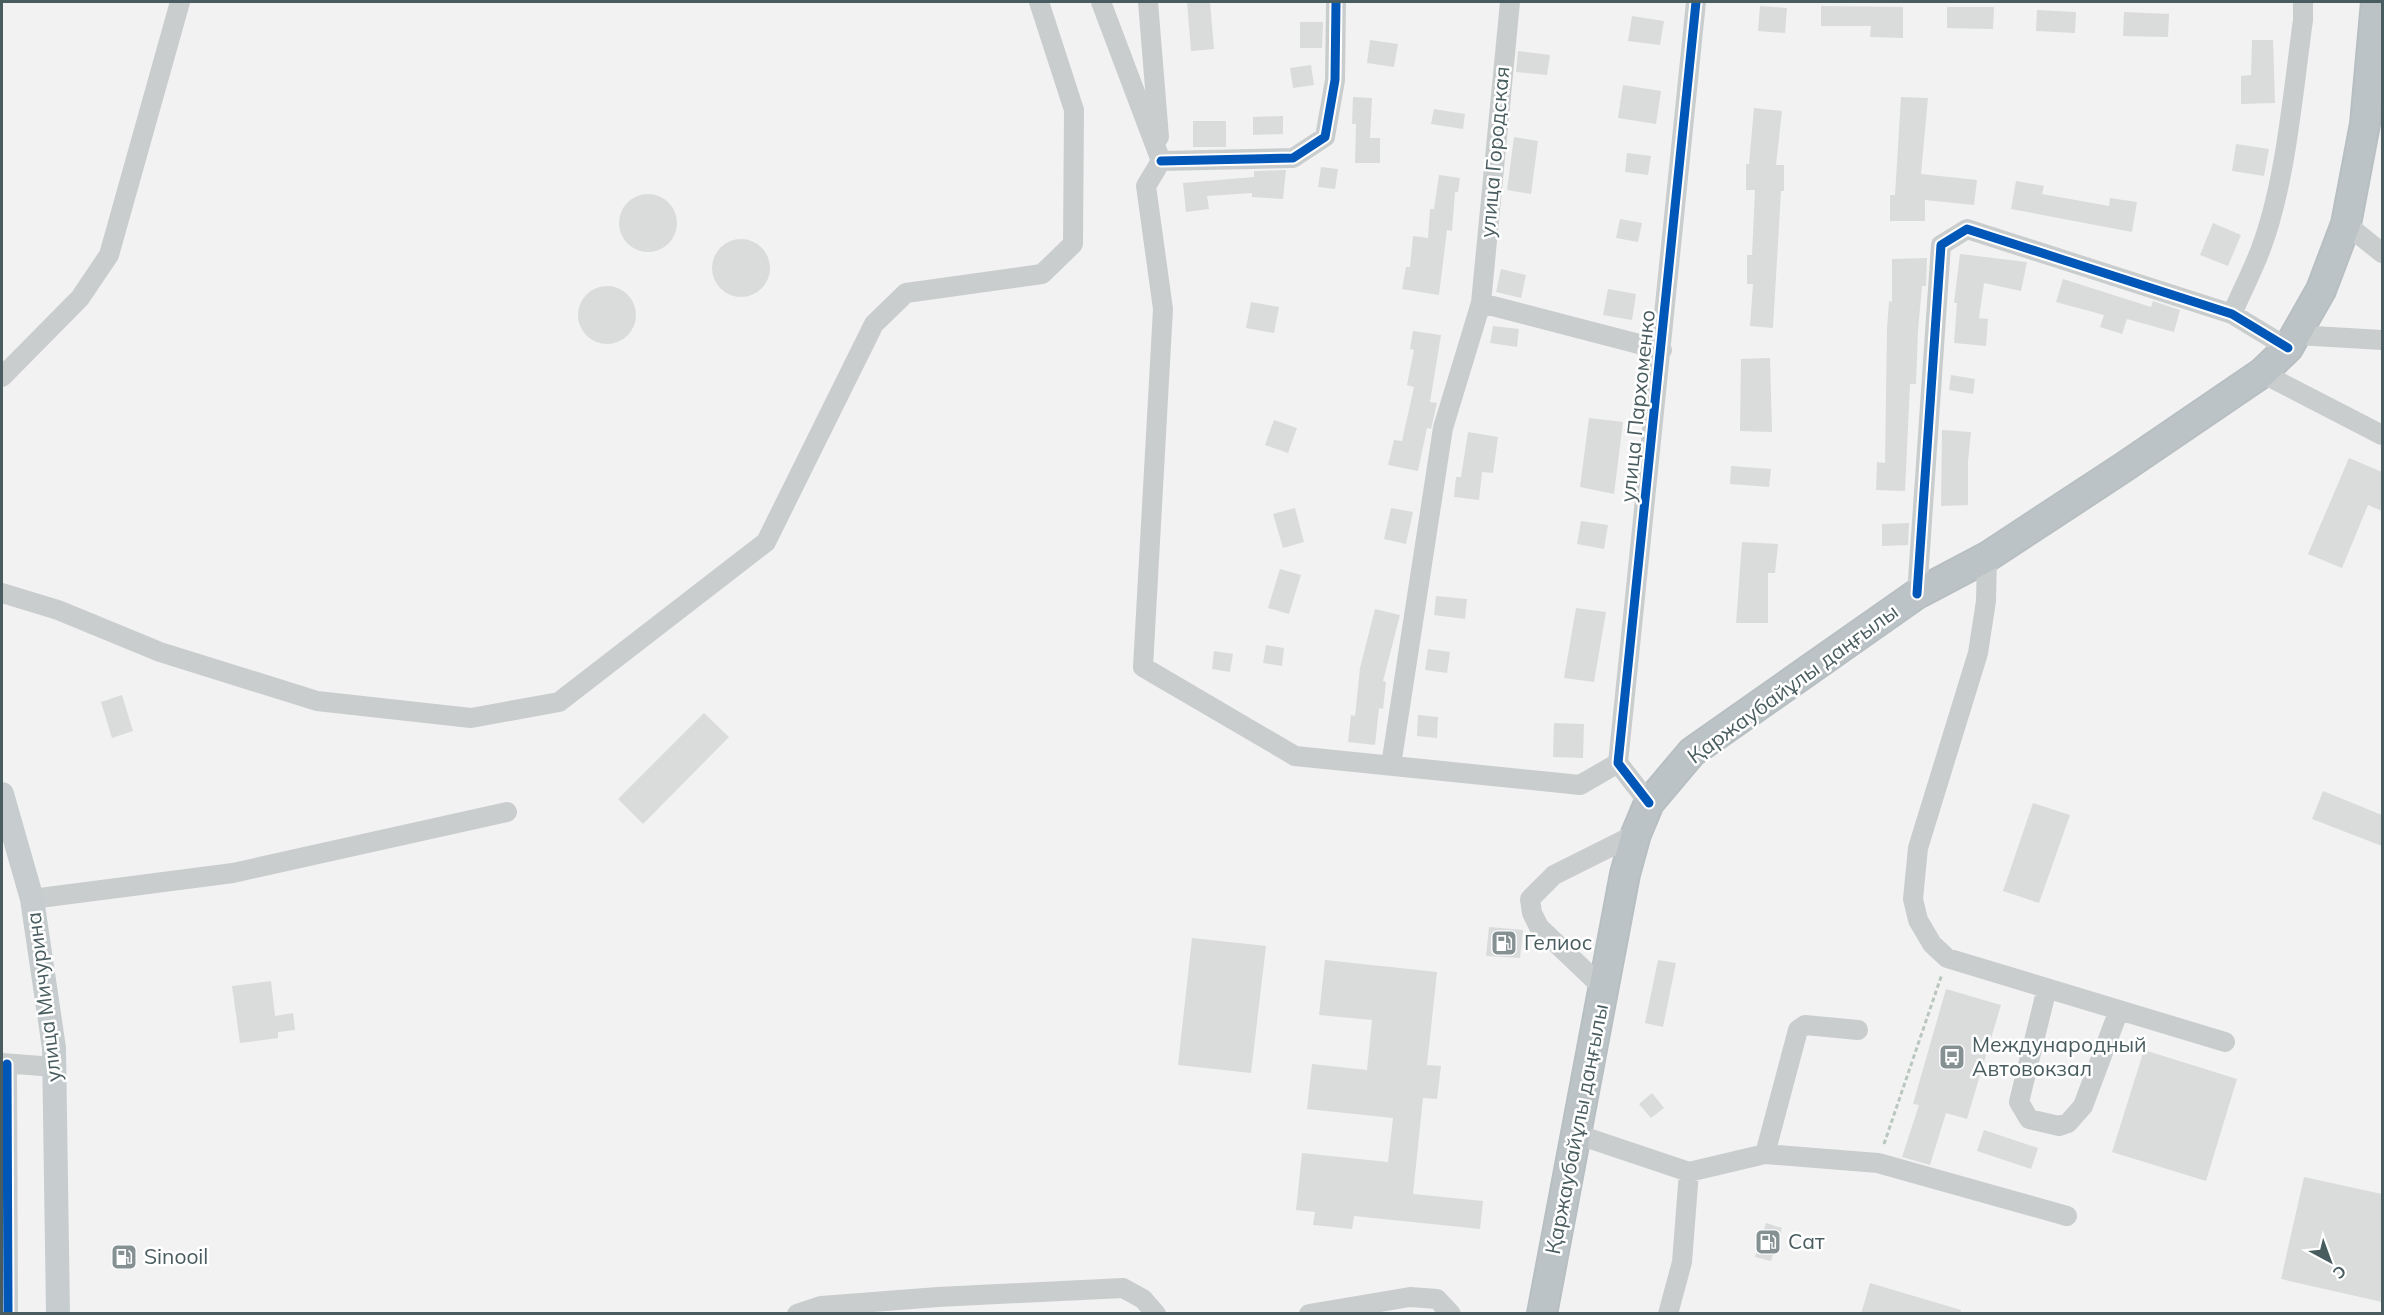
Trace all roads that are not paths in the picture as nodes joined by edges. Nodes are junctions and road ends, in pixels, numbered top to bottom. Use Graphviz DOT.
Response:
graph roads {
  1 [pos="180,2"];
  2 [pos="1039,2"];
  3 [pos="1101,2"];
  4 [pos="1148,2"];
  5 [pos="1336,2"];
  6 [pos="1510,2"];
  7 [pos="1696,2"];
  8 [pos="2303,2"];
  9 [pos="2376,2"];
  10 [pos="1161,161"];
  11 [pos="2346,224"];
  12 [pos="2382,253"];
  13 [pos="1481,303"];
  14 [pos="2232,314"];
  15 [pos="2382,340"];
  16 [pos="2293,341"];
  17 [pos="1662,350"];
  18 [pos="2262,373"];
  19 [pos="2,377"];
  20 [pos="2382,435"];
  21 [pos="1987,557"];
  22 [pos="2,593"];
  23 [pos="1917,594"];
  24 [pos="1618,763"];
  25 [pos="1391,765"];
  26 [pos="2,794"];
  27 [pos="1649,803"];
  28 [pos="507,812"];
  29 [pos="1636,834"];
  30 [pos="32,899"];
  31 [pos="1603,988"];
  32 [pos="2046,988"];
  33 [pos="2119,1010"];
  34 [pos="1858,1030"];
  35 [pos="2225,1042"];
  36 [pos="4,1064"];
  37 [pos="54,1067"];
  38 [pos="1576,1134"];
  39 [pos="1765,1154"];
  40 [pos="1689,1172"];
  41 [pos="2067,1216"];
  42 [pos="6,1303"];
  43 [pos="57,1314"];
  44 [pos="797,1314"];
  45 [pos="1156,1314"];
  46 [pos="1309,1314"];
  47 [pos="1451,1314"];
  48 [pos="1542,1314"];
  49 [pos="1668,1314"];
  1 -- 19 [label="street"];
  2 -- 22 [label="street"];
  3 -- 10 [label="street"];
  4 -- 10 [label="street"];
  5 -- 10 [label="street"];
  6 -- 13 [label="street, улица Городская"];
  7 -- 17 [label="street, улица Пархоменко"];
  8 -- 14 [label="street"];
  9 -- 11 [label="highway, Қаржаубайұлы даңғылы"];
  10 -- 25 [label="street"];
  11 -- 12 [label="street"];
  11 -- 16 [label="highway, Қаржаубайұлы даңғылы"];
  13 -- 17 [label="street"];
  13 -- 25 [label="street, улица Городская"];
  14 -- 16 [label="street"];
  14 -- 23 [label="street"];
  15 -- 16 [label="street"];
  16 -- 18 [label="highway, Қаржаубайұлы даңғылы"];
  17 -- 24 [label="street, улица Пархоменко"];
  18 -- 20 [label="street"];
  18 -- 21 [label="highway, Қаржаубайұлы даңғылы"];
  21 -- 23 [label="highway, Қаржаубайұлы даңғылы"];
  21 -- 32 [label="street"];
  23 -- 27 [label="highway, Қаржаубайұлы даңғылы"];
  24 -- 25 [label="street"];
  24 -- 27 [label="street"];
  26 -- 30 [label="main road, улица Мичурина"];
  27 -- 29 [label="highway, Қаржаубайұлы даңғылы"];
  28 -- 30 [label="street"];
  29 -- 31 [label="highway, Қаржаубайұлы даңғылы"];
  29 -- 31 [label="street"];
  30 -- 37 [label="main road, улица Мичурина"];
  31 -- 38 [label="highway, Қаржаубайұлы даңғылы"];
  32 -- 33 [label="street"];
  32 -- 33 [label="street"];
  33 -- 35 [label="street"];
  34 -- 39 [label="street"];
  36 -- 37 [label="street"];
  36 -- 42 [label="street"];
  37 -- 43 [label="main road, улица Мичурина"];
  38 -- 40 [label="street"];
  38 -- 48 [label="highway, Қаржаубайұлы даңғылы"];
  39 -- 40 [label="street"];
  39 -- 41 [label="street"];
  40 -- 49 [label="street"];
  44 -- 45 [label="street"];
  46 -- 47 [label="street"];
}
